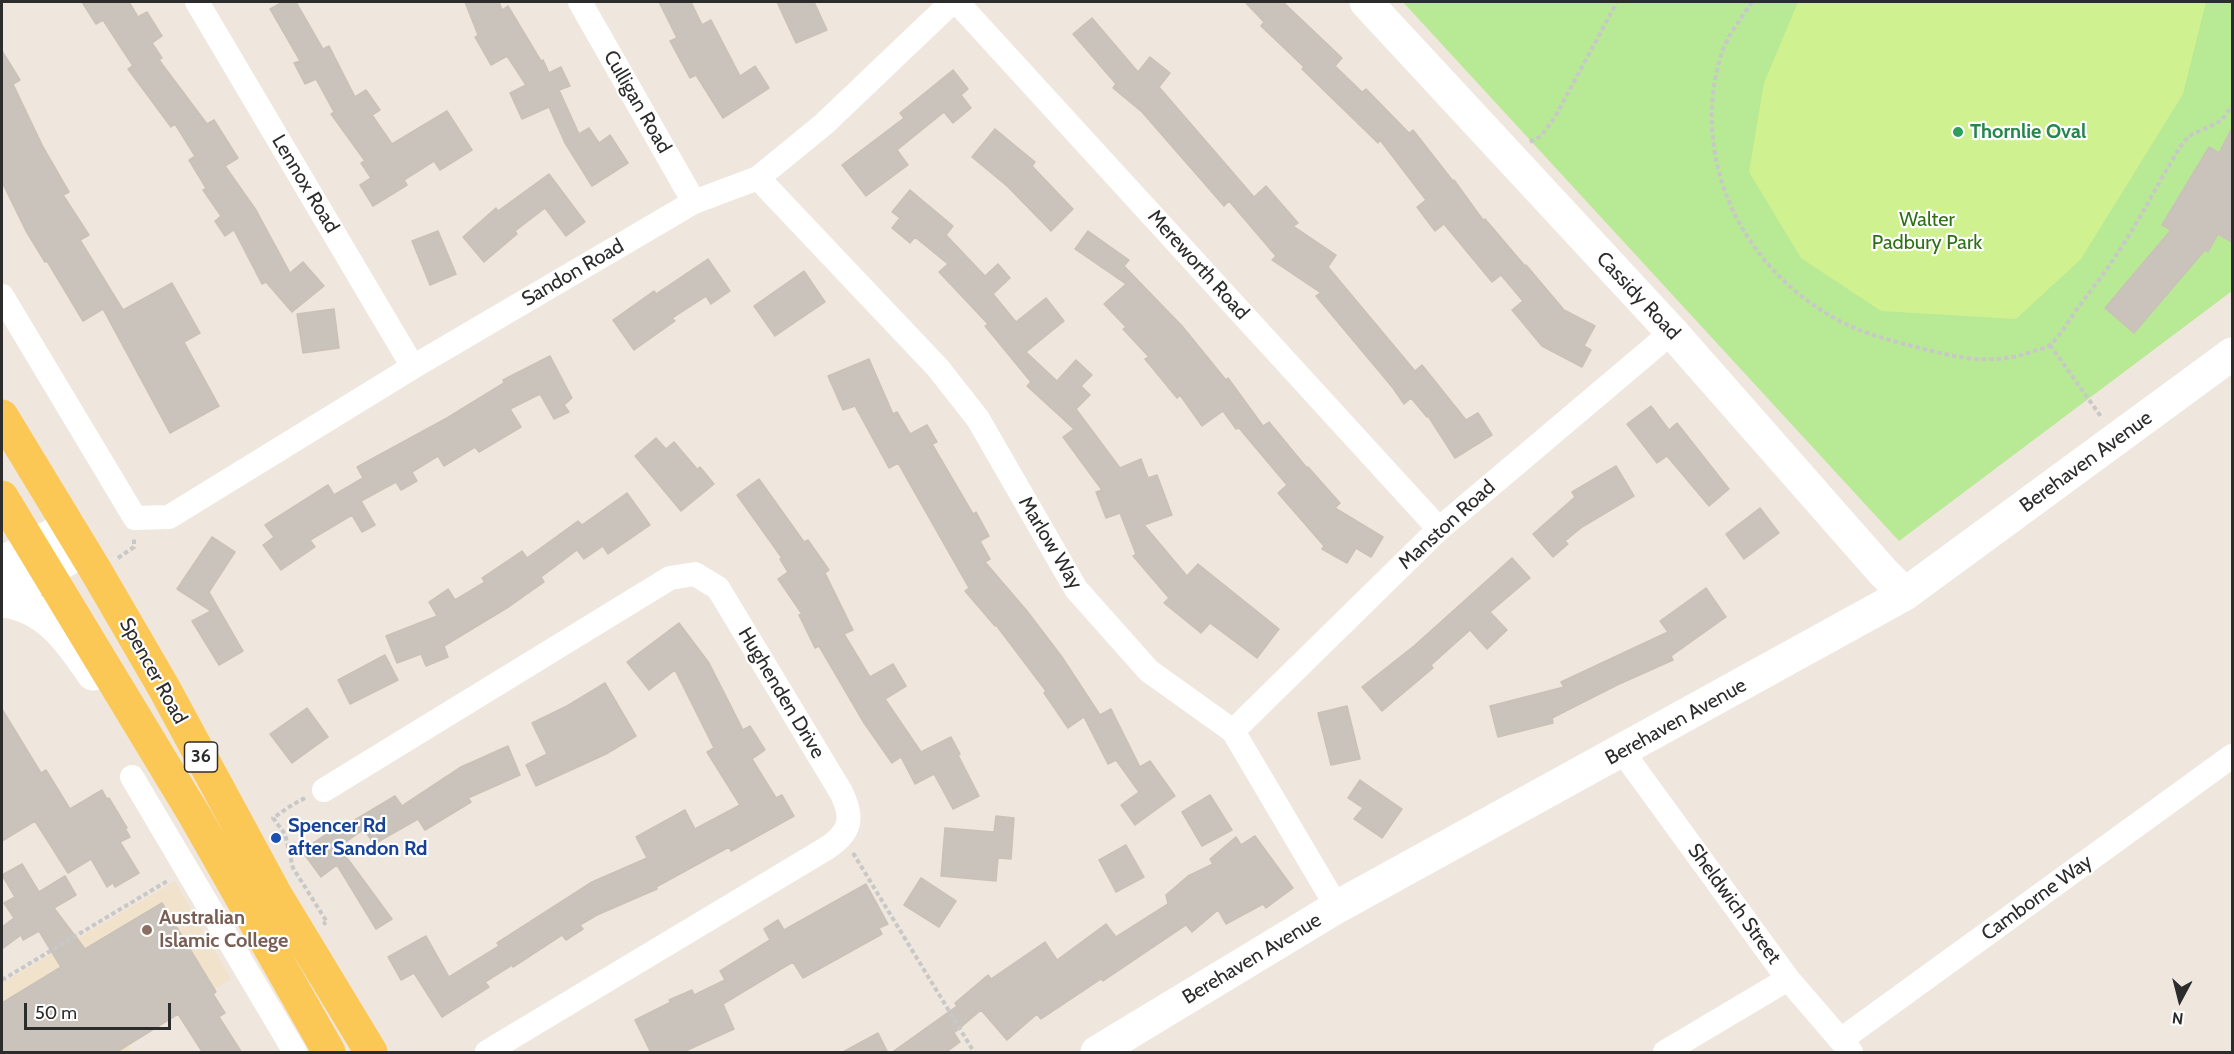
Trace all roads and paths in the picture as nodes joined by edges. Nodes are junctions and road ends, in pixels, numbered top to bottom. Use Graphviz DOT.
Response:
graph roads {
  1 [pos="198,2"];
  2 [pos="580,2"];
  3 [pos="954,2"];
  4 [pos="1366,2"];
  5 [pos="1617,2"];
  6 [pos="1752,2"];
  7 [pos="2232,106"];
  8 [pos="1524,146"];
  9 [pos="758,178"];
  10 [pos="694,202"];
  11 [pos="2,296"];
  12 [pos="1672,333"];
  13 [pos="2050,345"];
  14 [pos="2232,354"];
  15 [pos="413,367"];
  16 [pos="2,416"];
  17 [pos="2105,423"];
  18 [pos="2,497"];
  19 [pos="135,518"];
  20 [pos="1439,529"];
  21 [pos="87,546"];
  22 [pos="38,559"];
  23 [pos="2,563"];
  24 [pos="1905,594"];
  25 [pos="2,600"];
  26 [pos="120,694"];
  27 [pos="1233,731"];
  28 [pos="1622,751"];
  29 [pos="2232,756"];
  30 [pos="132,777"];
  31 [pos="324,789"];
  32 [pos="841,839"];
  33 [pos="187,869"];
  34 [pos="1337,907"];
  35 [pos="327,922"];
  36 [pos="1788,979"];
  37 [pos="2,980"];
  38 [pos="1846,1046"];
  39 [pos="295,1053"];
  40 [pos="329,1053"];
  41 [pos="372,1053"];
  42 [pos="487,1053"];
  43 [pos="974,1053"];
  44 [pos="1097,1053"];
  45 [pos="1665,1053"];
  1 -- 15 [label="street, Lennox Road"];
  2 -- 10 [label="street, Culligan Road"];
  3 -- 9 [label="street, Sandon Road"];
  3 -- 20 [label="street, Mereworth Road"];
  4 -- 12 [label="street, Cassidy Road"];
  5 -- 8 [label="path"];
  6 -- 13 [label="path"];
  7 -- 13 [label="path"];
  9 -- 10 [label="street, Sandon Road"];
  9 -- 27 [label="street, Marlow Way"];
  10 -- 15 [label="street, Sandon Road"];
  11 -- 19 [label="street"];
  12 -- 20 [label="street, Manston Road"];
  12 -- 24 [label="street, Cassidy Road"];
  13 -- 17 [label="path"];
  14 -- 24 [label="street, Berehaven Avenue"];
  15 -- 19 [label="street, Sandon Road"];
  16 -- 21 [label="main road, Spencer Road / 36"];
  18 -- 22 [label="main road, Spencer Road / 36"];
  19 -- 21 [label="path"];
  20 -- 27 [label="street, Manston Road"];
  21 -- 22 [label="street"];
  21 -- 41 [label="main road, Spencer Road / 36"];
  22 -- 23 [label="street"];
  22 -- 25 [label="street"];
  22 -- 26 [label="main road, Spencer Road / 36"];
  24 -- 28 [label="street, Berehaven Avenue"];
  25 -- 26 [label="street"];
  26 -- 40 [label="main road, Spencer Road / 36"];
  27 -- 34 [label="street, Marlow Way"];
  28 -- 34 [label="street, Berehaven Avenue"];
  28 -- 36 [label="street, Sheldwich Street"];
  29 -- 38 [label="street, Camborne Way"];
  30 -- 33 [label="street"];
  31 -- 32 [label="street, Hughenden Drive"];
  31 -- 35 [label="path"];
  32 -- 42 [label="street"];
  32 -- 43 [label="path"];
  33 -- 37 [label="path"];
  33 -- 39 [label="street"];
  34 -- 44 [label="street, Berehaven Avenue"];
  36 -- 38 [label="street, Sheldwich Street"];
  36 -- 45 [label="street"];
}
